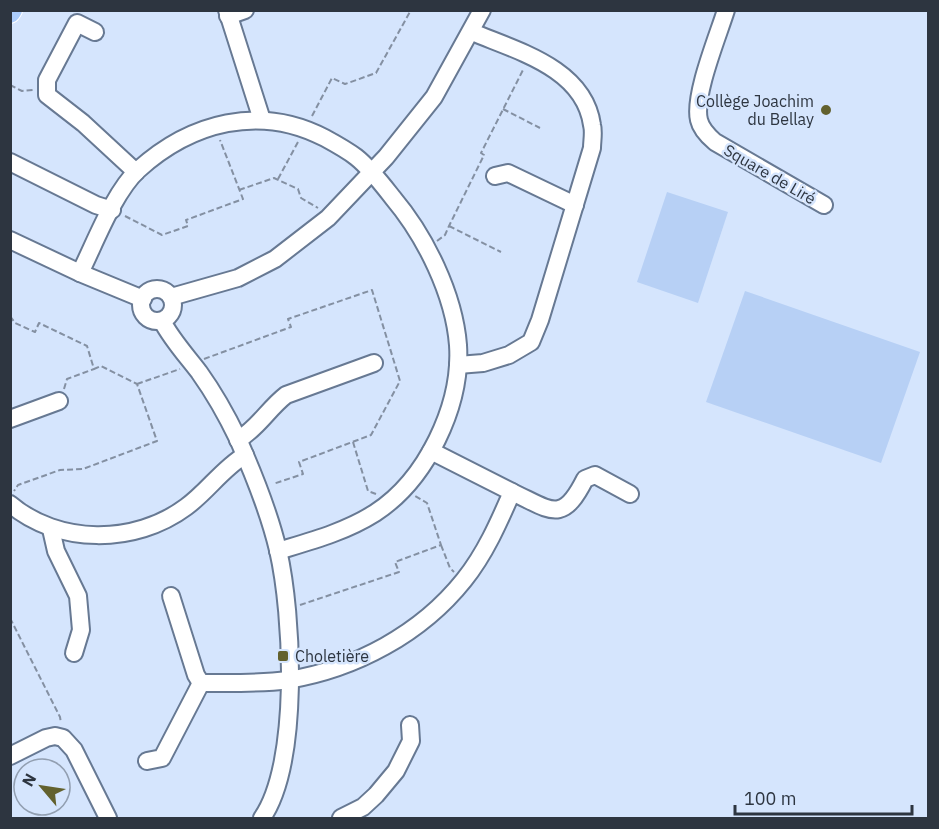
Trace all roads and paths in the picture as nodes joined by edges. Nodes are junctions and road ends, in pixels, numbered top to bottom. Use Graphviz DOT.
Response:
graph roads {
  1 [pos="245,10"];
  2 [pos="411,10"];
  3 [pos="482,10"];
  4 [pos="726,10"];
  5 [pos="227,13"];
  6 [pos="95,32"];
  7 [pos="472,32"];
  8 [pos="530,57"];
  9 [pos="10,85"];
  10 [pos="47,89"];
  11 [pos="503,109"];
  12 [pos="261,120"];
  13 [pos="216,126"];
  14 [pos="540,128"];
  15 [pos="304,129"];
  16 [pos="10,162"];
  17 [pos="136,172"];
  18 [pos="371,173"];
  19 [pos="495,176"];
  20 [pos="278,180"];
  21 [pos="239,190"];
  22 [pos="575,205"];
  23 [pos="824,205"];
  24 [pos="112,210"];
  25 [pos="328,218"];
  26 [pos="449,226"];
  27 [pos="10,240"];
  28 [pos="428,249"];
  29 [pos="501,252"];
  30 [pos="80,273"];
  31 [pos="171,297"];
  32 [pos="143,299"];
  33 [pos="10,316"];
  34 [pos="162,321"];
  35 [pos="374,363"];
  36 [pos="458,365"];
  37 [pos="94,369"];
  38 [pos="59,401"];
  39 [pos="10,419"];
  40 [pos="238,440"];
  41 [pos="353,441"];
  42 [pos="431,451"];
  43 [pos="244,456"];
  44 [pos="402,490"];
  45 [pos="513,492"];
  46 [pos="630,494"];
  47 [pos="10,495"];
  48 [pos="10,504"];
  49 [pos="386,504"];
  50 [pos="51,529"];
  51 [pos="441,546"];
  52 [pos="278,551"];
  53 [pos="464,581"];
  54 [pos="171,596"];
  55 [pos="286,610"];
  56 [pos="10,618"];
  57 [pos="74,653"];
  58 [pos="290,679"];
  59 [pos="201,683"];
  60 [pos="410,725"];
  61 [pos="63,738"];
  62 [pos="10,756"];
  63 [pos="147,761"];
  64 [pos="108,819"];
  65 [pos="262,819"];
  66 [pos="341,819"];
  1 -- 5 [label="street"];
  2 -- 15 [label="path"];
  3 -- 7 [label="street"];
  4 -- 23 [label="street, Square de Liré"];
  5 -- 12 [label="street"];
  6 -- 10 [label="street"];
  7 -- 8 [label="street"];
  7 -- 18 [label="street"];
  8 -- 11 [label="path"];
  8 -- 22 [label="street"];
  9 -- 10 [label="path"];
  10 -- 17 [label="street"];
  11 -- 14 [label="path"];
  11 -- 26 [label="path"];
  12 -- 13 [label="street"];
  12 -- 15 [label="street"];
  13 -- 17 [label="street"];
  13 -- 21 [label="path"];
  15 -- 18 [label="street"];
  15 -- 20 [label="path"];
  16 -- 24 [label="street"];
  17 -- 24 [label="street"];
  18 -- 25 [label="street"];
  18 -- 28 [label="street"];
  19 -- 22 [label="street"];
  20 -- 21 [label="path"];
  20 -- 25 [label="path"];
  21 -- 24 [label="path"];
  22 -- 36 [label="street"];
  24 -- 30 [label="street"];
  25 -- 31 [label="street"];
  26 -- 28 [label="path"];
  26 -- 29 [label="path"];
  27 -- 30 [label="street"];
  28 -- 36 [label="street"];
  30 -- 32 [label="street"];
  31 -- 32 [label="street"];
  31 -- 34 [label="street"];
  32 -- 34 [label="street"];
  33 -- 37 [label="path"];
  34 -- 40 [label="street"];
  35 -- 40 [label="street"];
  36 -- 42 [label="street"];
  37 -- 38 [label="path"];
  37 -- 47 [label="path"];
  38 -- 39 [label="street"];
  40 -- 43 [label="street"];
  41 -- 49 [label="path"];
  42 -- 44 [label="street"];
  42 -- 45 [label="street"];
  43 -- 50 [label="street"];
  43 -- 52 [label="street"];
  44 -- 49 [label="street"];
  44 -- 51 [label="path"];
  45 -- 46 [label="street"];
  45 -- 53 [label="street"];
  48 -- 50 [label="street"];
  49 -- 52 [label="street"];
  50 -- 57 [label="street"];
  51 -- 53 [label="path"];
  51 -- 55 [label="path"];
  52 -- 55 [label="street"];
  53 -- 58 [label="street"];
  54 -- 59 [label="street"];
  55 -- 58 [label="street"];
  56 -- 61 [label="path"];
  58 -- 59 [label="street"];
  58 -- 65 [label="street"];
  59 -- 63 [label="street"];
  60 -- 66 [label="street"];
  61 -- 62 [label="street"];
  61 -- 64 [label="street"];
}
